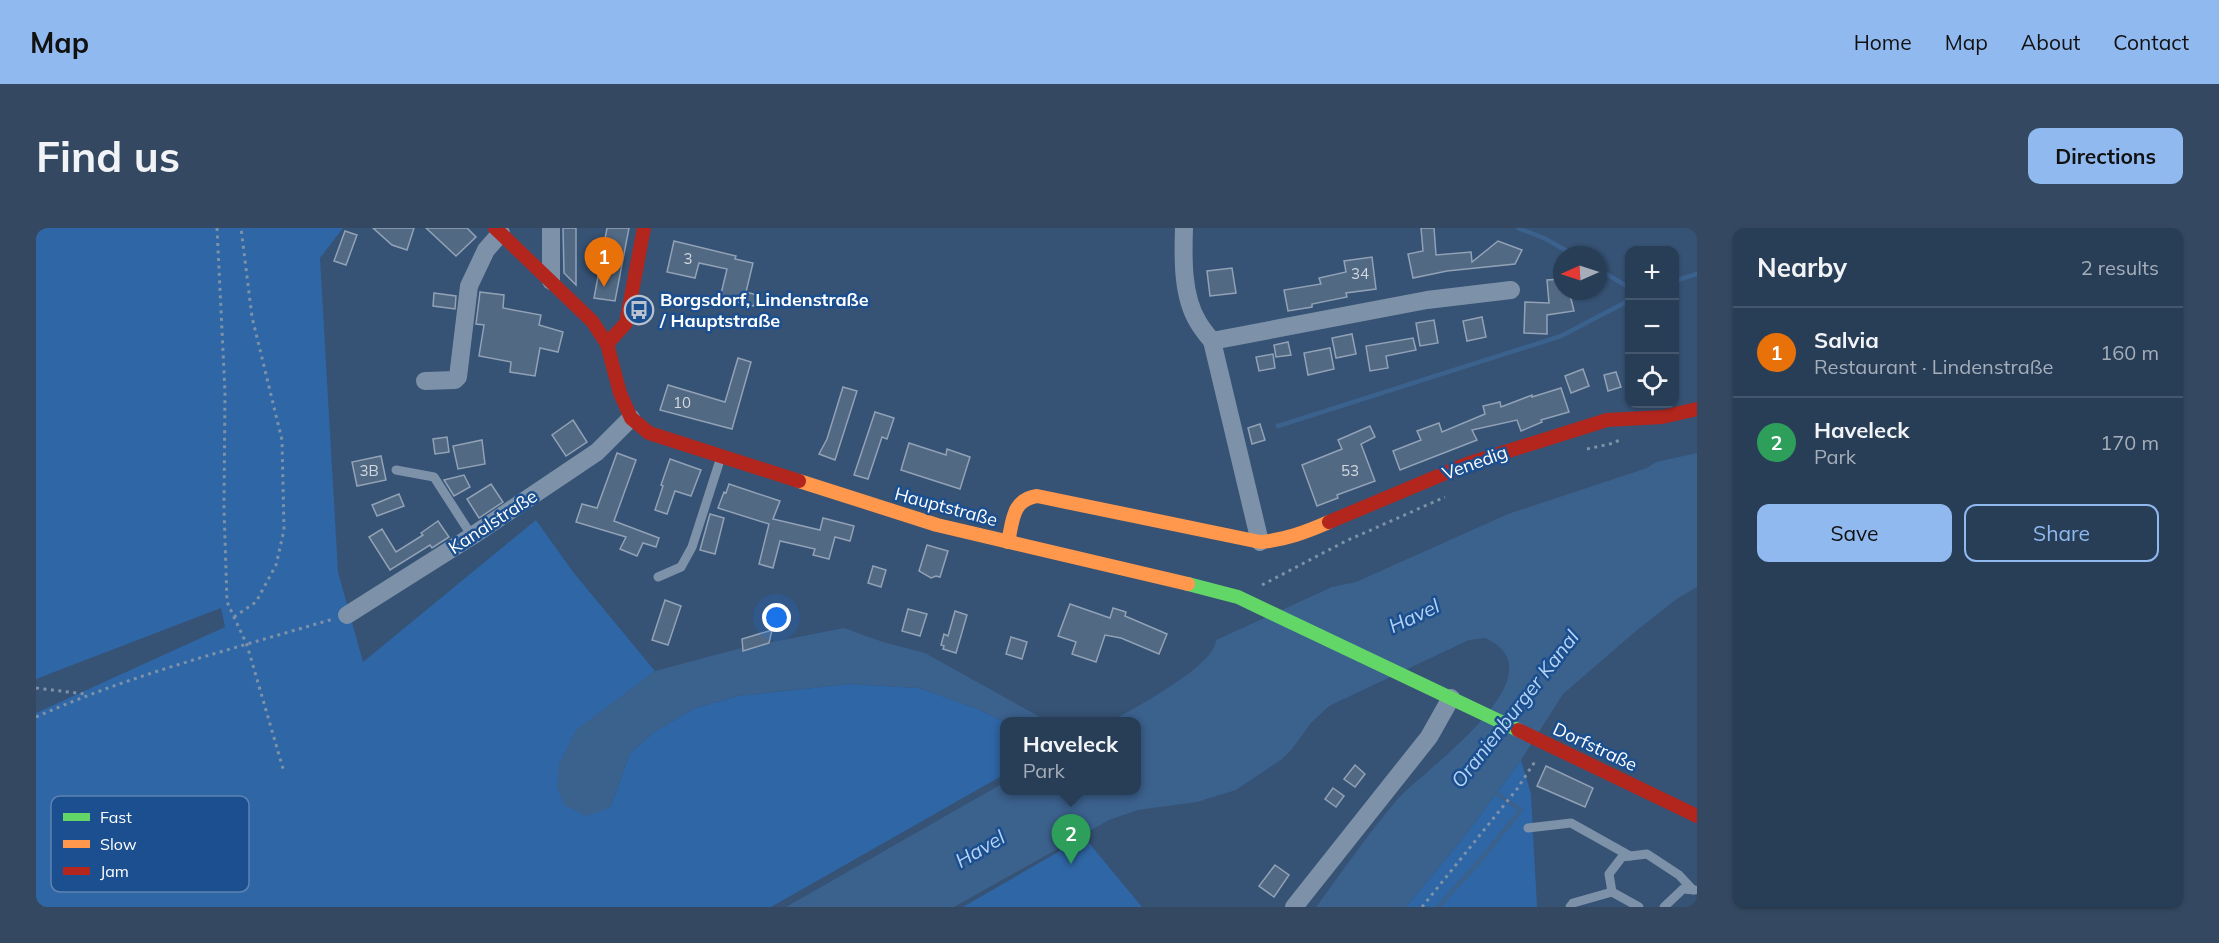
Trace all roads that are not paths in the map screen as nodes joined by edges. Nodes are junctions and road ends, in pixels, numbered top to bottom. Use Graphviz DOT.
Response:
graph roads {
  1 [pos="551,228"];
  2 [pos="644,228"];
  3 [pos="1184,228"];
  4 [pos="498,231"];
  5 [pos="551,281"];
  6 [pos="1511,290"];
  7 [pos="1212,341"];
  8 [pos="607,344"];
  9 [pos="425,381"];
  10 [pos="1697,409"];
  11 [pos="631,418"];
  12 [pos="721,456"];
  13 [pos="396,470"];
  14 [pos="472,536"];
  15 [pos="1008,542"];
  16 [pos="1260,542"];
  17 [pos="658,577"];
  18 [pos="346,615"];
  19 [pos="1451,698"];
  20 [pos="1477,710"];
  21 [pos="1697,816"];
  22 [pos="1528,828"];
  23 [pos="1630,856"];
  24 [pos="1695,890"];
  25 [pos="1612,892"];
  26 [pos="1294,907"];
  27 [pos="1570,907"];
  28 [pos="1639,907"];
  29 [pos="1664,907"];
  1 -- 5 [label="street"];
  2 -- 8 [label="main road"];
  3 -- 7 [label="street"];
  4 -- 5 [label="main road"];
  4 -- 9 [label="street"];
  5 -- 8 [label="main road"];
  6 -- 7 [label="street"];
  7 -- 16 [label="street"];
  8 -- 11 [label="main road"];
  10 -- 16 [label="main road, Venedig"];
  11 -- 12 [label="main road, Hauptstraße"];
  11 -- 14 [label="street, Kanalstraße"];
  12 -- 15 [label="main road, Hauptstraße"];
  12 -- 17 [label="lane"];
  13 -- 14 [label="lane"];
  14 -- 18 [label="street, Kanalstraße"];
  15 -- 16 [label="main road, Venedig"];
  15 -- 19 [label="main road, Hauptstraße"];
  19 -- 20 [label="main road, Hauptstraße"];
  19 -- 26 [label="street"];
  20 -- 21 [label="main road, Dorfstraße"];
  22 -- 23 [label="lane"];
  23 -- 24 [label="lane"];
  23 -- 25 [label="lane"];
  24 -- 29 [label="lane"];
  25 -- 27 [label="lane"];
  25 -- 28 [label="lane"];
}
